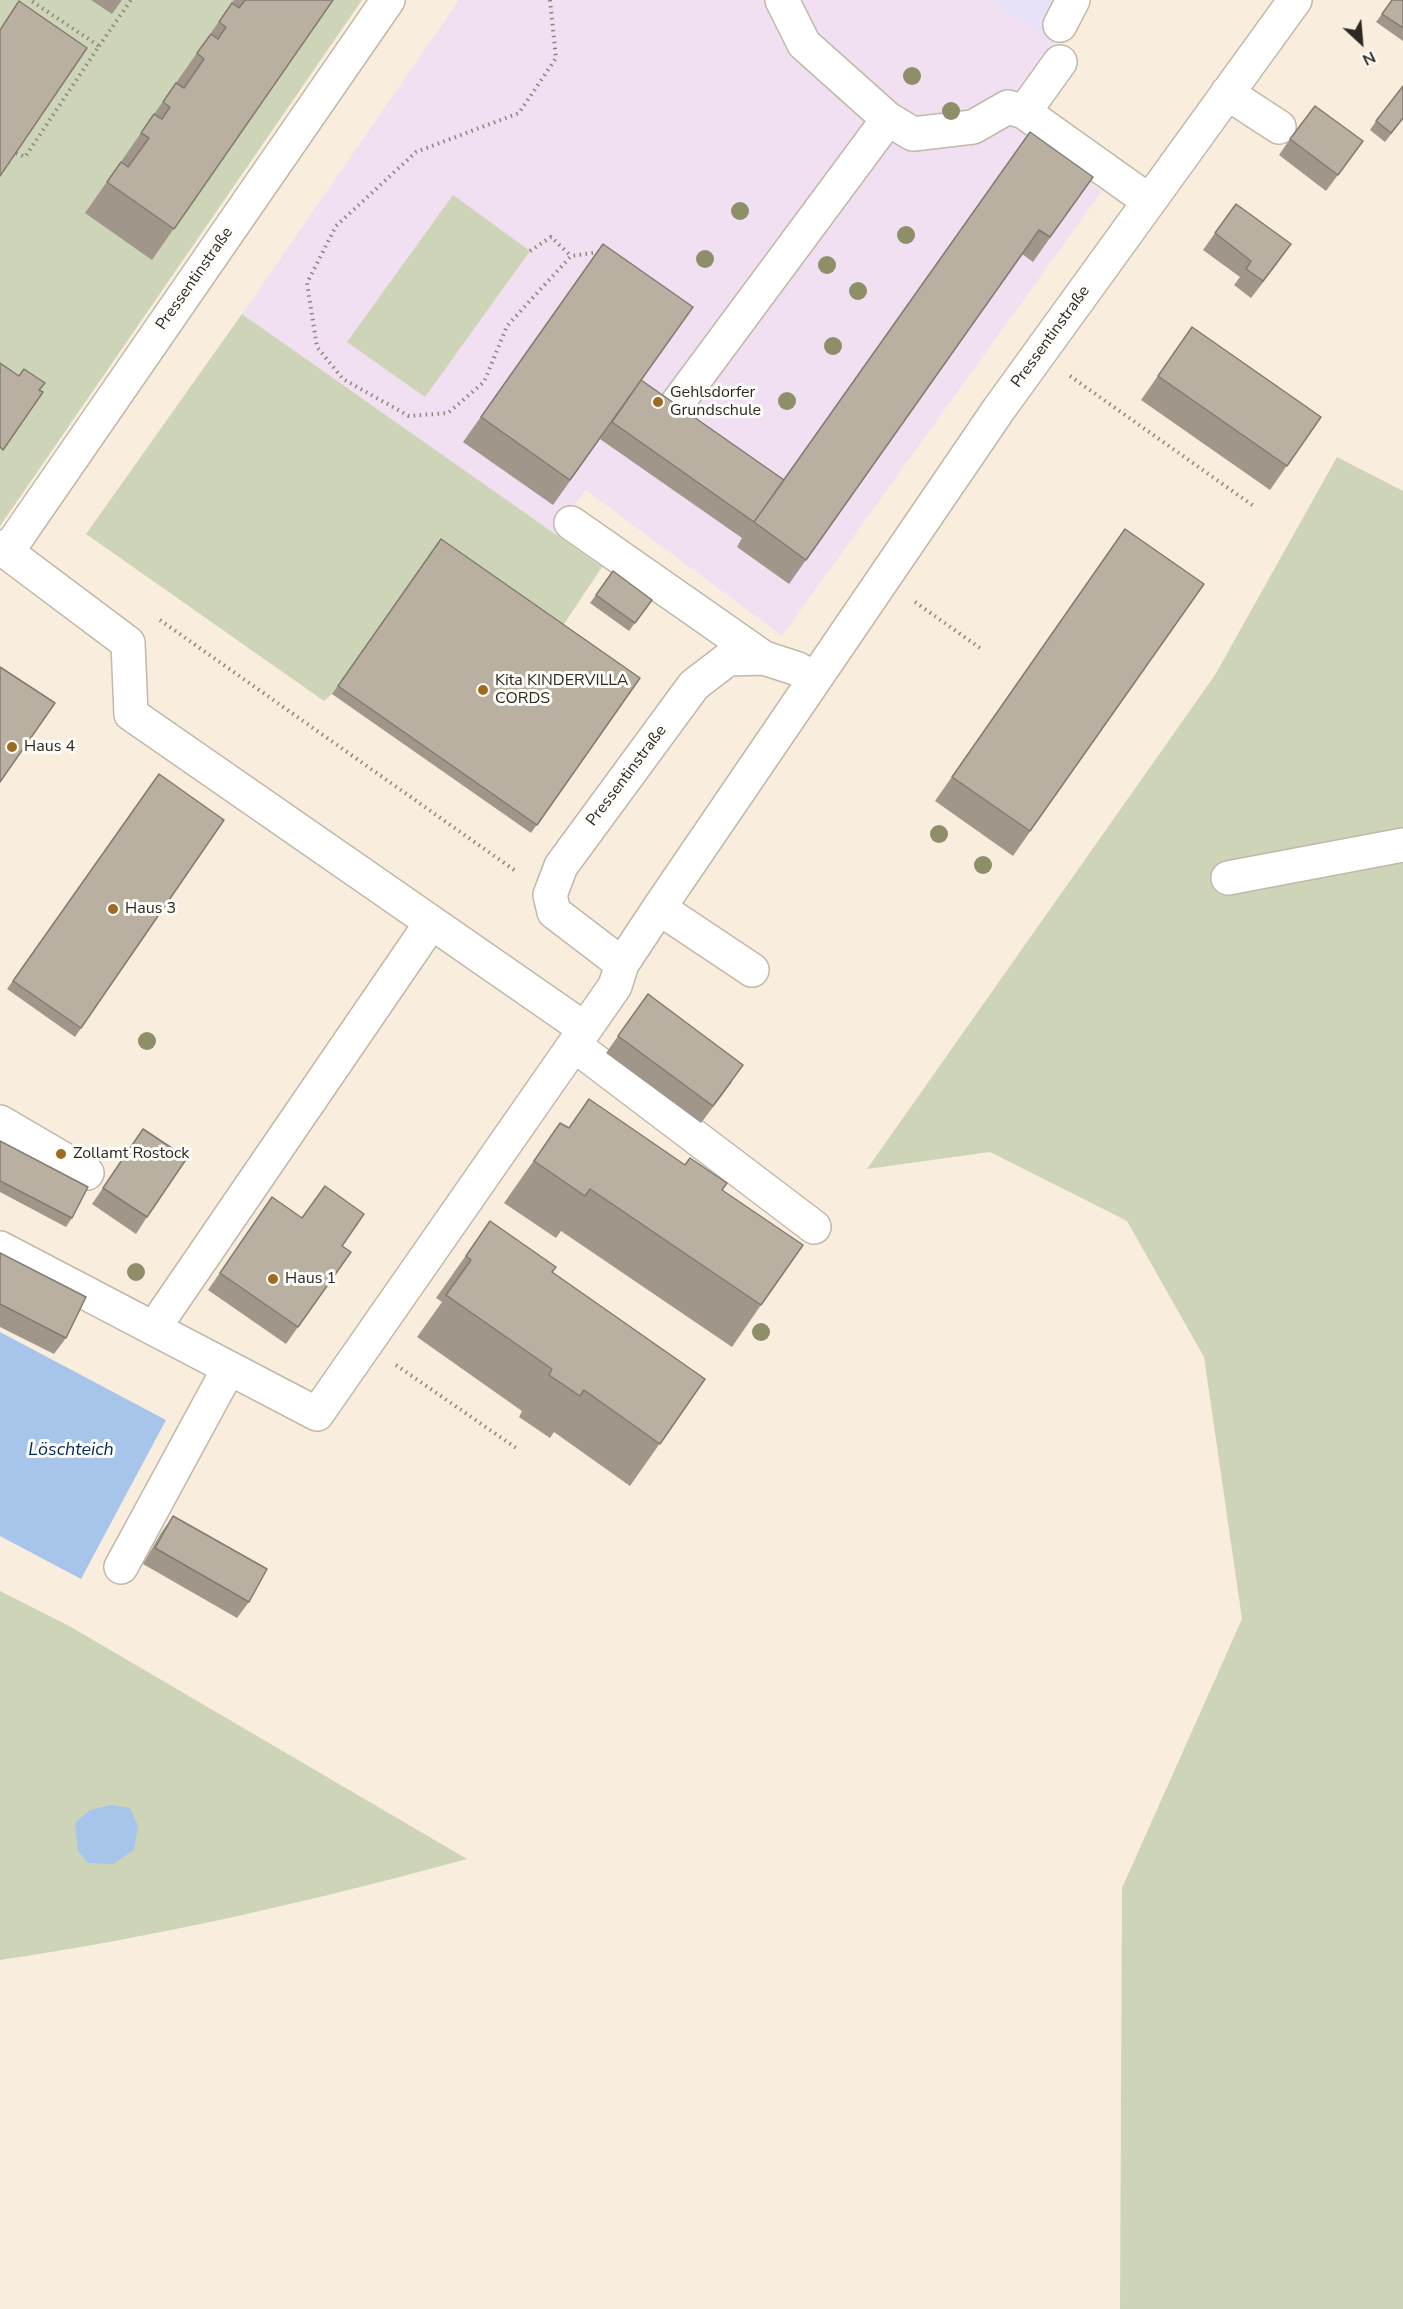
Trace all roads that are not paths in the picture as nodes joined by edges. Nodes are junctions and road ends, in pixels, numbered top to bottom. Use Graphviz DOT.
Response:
graph roads {
  1 [pos="388,0"];
  2 [pos="782,0"];
  3 [pos="1295,0"];
  4 [pos="1060,63"];
  5 [pos="1227,93"];
  6 [pos="1024,112"];
  7 [pos="888,118"];
  8 [pos="1279,127"];
  9 [pos="1149,201"];
  10 [pos="676,405"];
  11 [pos="571,523"];
  12 [pos="3,550"];
  13 [pos="764,658"];
  14 [pos="813,679"];
  15 [pos="1403,844"];
  16 [pos="1228,879"];
  17 [pos="659,908"];
  18 [pos="431,923"];
  19 [pos="622,964"];
  20 [pos="752,970"];
  21 [pos="579,1037"];
  22 [pos="0,1122"];
  23 [pos="87,1173"];
  24 [pos="814,1227"];
  25 [pos="0,1248"];
  26 [pos="154,1329"];
  27 [pos="229,1368"];
  28 [pos="121,1567"];
  1 -- 12 [label="street, Pressentinstraße"];
  2 -- 7 [label="street"];
  3 -- 5 [label="street, Pressentinstraße"];
  4 -- 6 [label="street"];
  5 -- 8 [label="street"];
  5 -- 9 [label="street, Pressentinstraße"];
  6 -- 7 [label="street"];
  6 -- 9 [label="street"];
  7 -- 10 [label="street"];
  9 -- 14 [label="street, Pressentinstraße"];
  11 -- 13 [label="street"];
  12 -- 18 [label="street"];
  13 -- 14 [label="street, Pressentinstraße"];
  13 -- 19 [label="street, Pressentinstraße"];
  14 -- 17 [label="street, Pressentinstraße"];
  15 -- 16 [label="street"];
  17 -- 19 [label="street, Pressentinstraße"];
  17 -- 20 [label="street"];
  18 -- 21 [label="street"];
  18 -- 26 [label="street"];
  19 -- 21 [label="street, Pressentinstraße"];
  21 -- 24 [label="street"];
  21 -- 27 [label="street, Pressentinstraße"];
  22 -- 23 [label="street"];
  25 -- 26 [label="street"];
  26 -- 27 [label="street"];
  27 -- 28 [label="street"];
}
